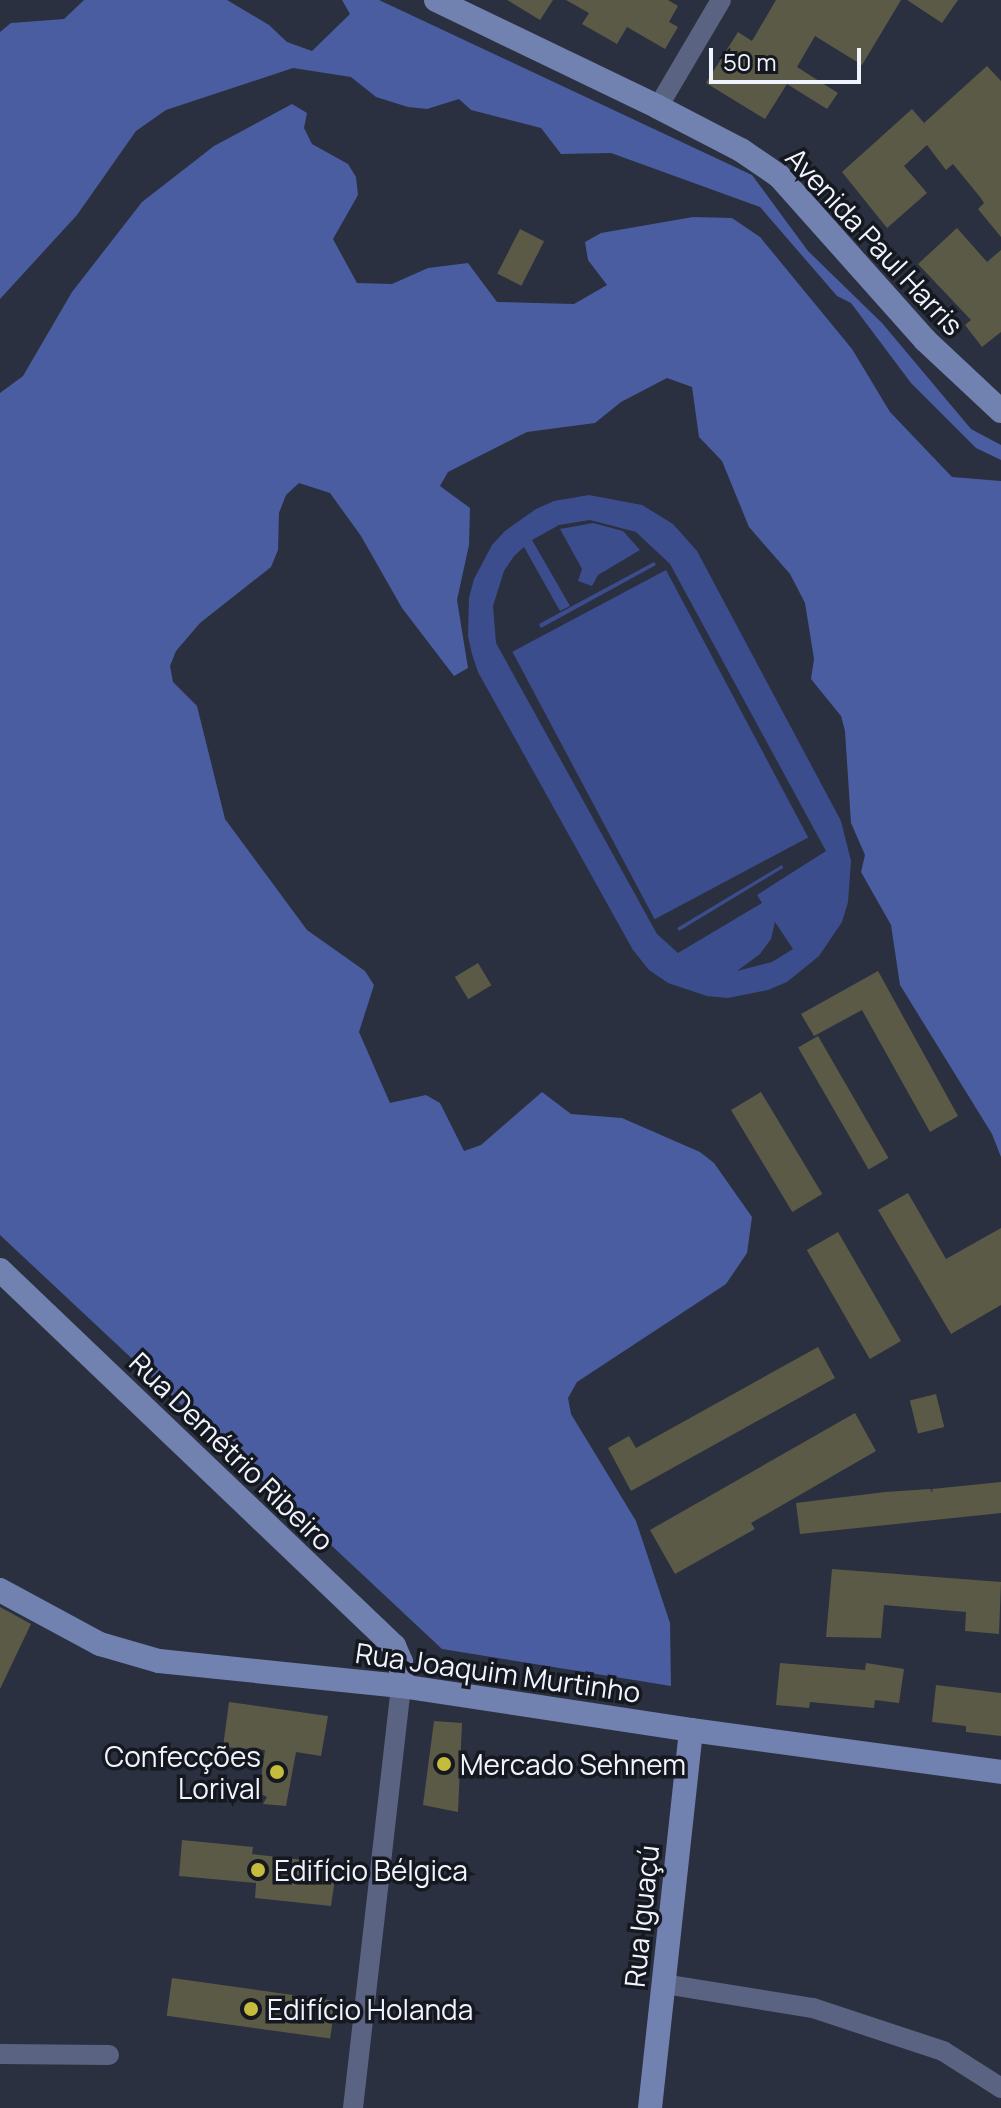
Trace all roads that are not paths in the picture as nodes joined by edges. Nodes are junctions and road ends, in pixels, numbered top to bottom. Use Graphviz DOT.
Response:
graph roads {
  1 [pos="436,0"];
  2 [pos="721,0"];
  3 [pos="658,107"];
  4 [pos="1001,411"];
  5 [pos="0,1270"];
  6 [pos="0,1590"];
  7 [pos="401,1686"];
  8 [pos="691,1730"];
  9 [pos="1001,1772"];
  10 [pos="664,1984"];
  11 [pos="0,2054"];
  12 [pos="109,2055"];
  13 [pos="1001,2088"];
  14 [pos="353,2108"];
  15 [pos="650,2108"];
  1 -- 3 [label="main road, Avenida Paul Harris"];
  2 -- 3 [label="street"];
  3 -- 4 [label="main road, Avenida Paul Harris"];
  5 -- 7 [label="main road, Rua Demétrio Ribeiro"];
  6 -- 7 [label="main road, Rua Joaquim Murtinho"];
  7 -- 8 [label="main road, Rua Joaquim Murtinho"];
  7 -- 14 [label="street"];
  8 -- 9 [label="main road, Rua Joaquim Murtinho"];
  8 -- 10 [label="main road, Rua Iguaçú"];
  10 -- 13 [label="street"];
  10 -- 15 [label="main road, Rua Iguaçú"];
  11 -- 12 [label="street"];
}
